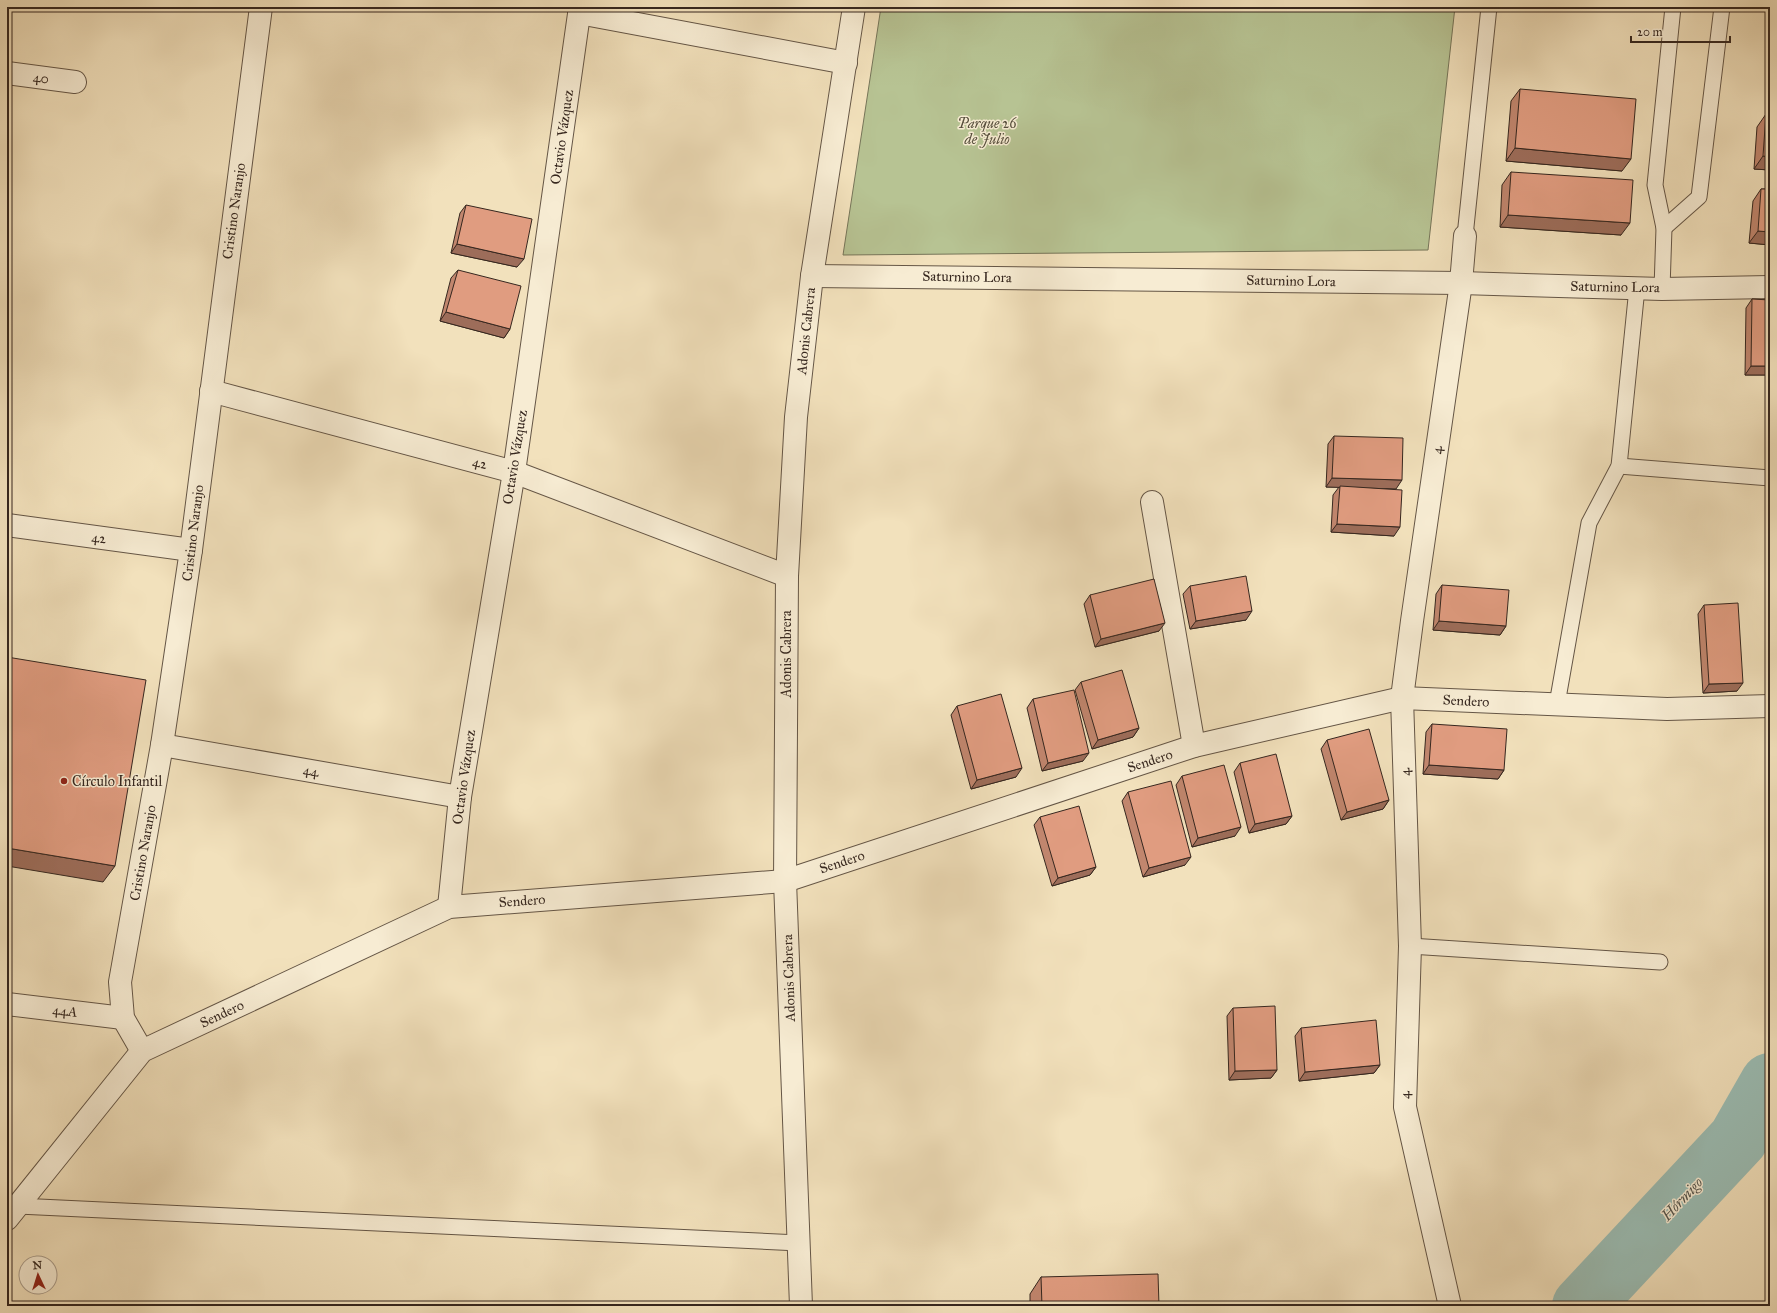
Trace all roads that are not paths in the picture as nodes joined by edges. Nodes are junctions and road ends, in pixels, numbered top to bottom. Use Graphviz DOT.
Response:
graph roads {
  1 [pos="261,7"];
  2 [pos="854,7"];
  3 [pos="1489,7"];
  4 [pos="1673,7"];
  5 [pos="1722,7"];
  6 [pos="579,10"];
  7 [pos="846,63"];
  8 [pos="7,73"];
  9 [pos="75,82"];
  10 [pos="1664,228"];
  11 [pos="1466,236"];
  12 [pos="812,276"];
  13 [pos="1461,283"];
  14 [pos="1770,287"];
  15 [pos="1637,288"];
  16 [pos="1662,289"];
  17 [pos="211,391"];
  18 [pos="1619,466"];
  19 [pos="514,472"];
  20 [pos="1770,478"];
  21 [pos="1152,502"];
  22 [pos="7,525"];
  23 [pos="191,550"];
  24 [pos="787,576"];
  25 [pos="1402,698"];
  26 [pos="1557,704"];
  27 [pos="1770,706"];
  28 [pos="162,745"];
  29 [pos="1194,746"];
  30 [pos="460,797"];
  31 [pos="785,881"];
  32 [pos="449,907"];
  33 [pos="1410,946"];
  34 [pos="1660,962"];
  35 [pos="7,1004"];
  36 [pos="122,1018"];
  37 [pos="142,1051"];
  38 [pos="13,1212"];
  39 [pos="798,1243"];
  40 [pos="799,1303"];
  41 [pos="1450,1306"];
  1 -- 17 [label="street, Cristino Naranjo"];
  2 -- 7 [label="street, Adonis Cabrera"];
  3 -- 11 [label="lane"];
  4 -- 10 [label="lane"];
  5 -- 10 [label="lane"];
  6 -- 7 [label="street"];
  6 -- 19 [label="street, Octavio Vázquez"];
  7 -- 12 [label="street, Adonis Cabrera"];
  8 -- 9 [label="street, 40"];
  10 -- 16 [label="lane"];
  11 -- 13 [label="street, 4"];
  12 -- 13 [label="street, Saturnino Lora"];
  12 -- 24 [label="street, Adonis Cabrera"];
  13 -- 15 [label="street, Saturnino Lora"];
  13 -- 25 [label="street, 4"];
  14 -- 16 [label="street, Saturnino Lora"];
  15 -- 16 [label="street, Saturnino Lora"];
  15 -- 18 [label="lane"];
  17 -- 19 [label="street, 42"];
  17 -- 23 [label="street, Cristino Naranjo"];
  18 -- 20 [label="lane"];
  18 -- 26 [label="lane"];
  19 -- 24 [label="street, 42"];
  19 -- 30 [label="street, Octavio Vázquez"];
  21 -- 29 [label="street"];
  22 -- 23 [label="street, 42"];
  23 -- 28 [label="street, Cristino Naranjo"];
  24 -- 31 [label="street, Adonis Cabrera"];
  25 -- 26 [label="street, Sendero"];
  25 -- 29 [label="street, Sendero"];
  25 -- 33 [label="street, 4"];
  26 -- 27 [label="street, Sendero"];
  28 -- 30 [label="street, 44"];
  28 -- 36 [label="street, Cristino Naranjo"];
  29 -- 31 [label="street, Sendero"];
  30 -- 32 [label="street, Octavio Vázquez"];
  31 -- 32 [label="street, Sendero"];
  31 -- 39 [label="street, Adonis Cabrera"];
  32 -- 37 [label="street, Sendero"];
  33 -- 34 [label="lane"];
  33 -- 41 [label="street, 4"];
  35 -- 36 [label="street, 44A"];
  36 -- 37 [label="street, Cristino Naranjo"];
  37 -- 38 [label="street, Sendero"];
  38 -- 39 [label="lane"];
  39 -- 40 [label="street, Adonis Cabrera"];
}
